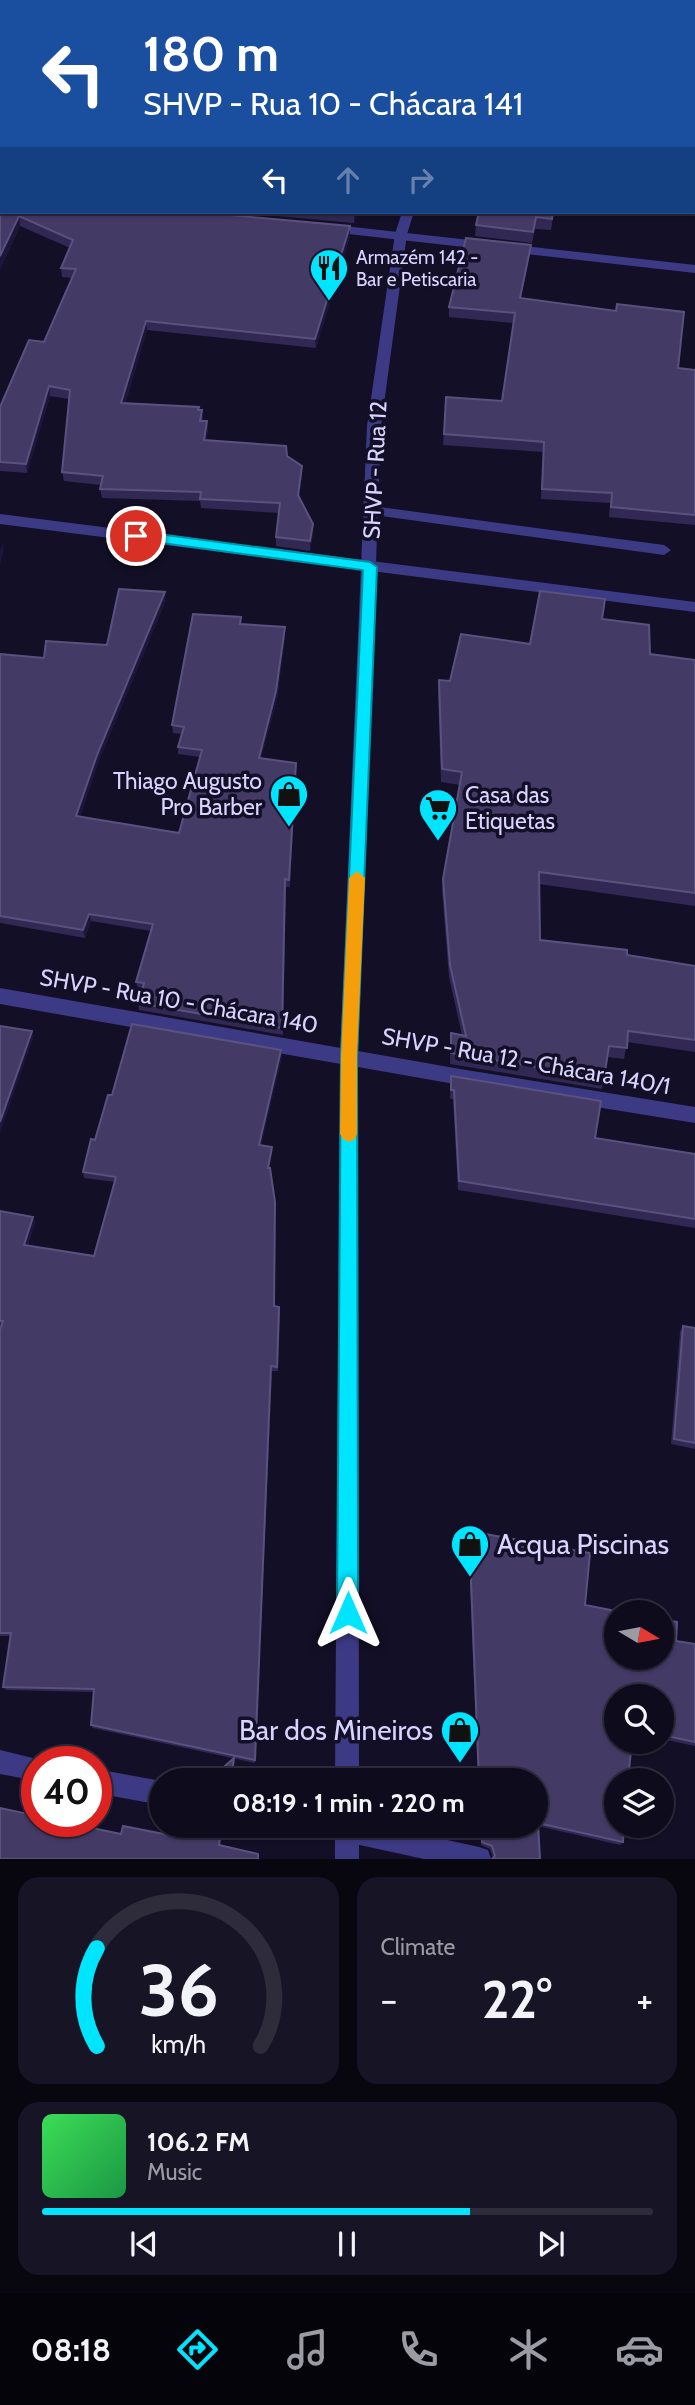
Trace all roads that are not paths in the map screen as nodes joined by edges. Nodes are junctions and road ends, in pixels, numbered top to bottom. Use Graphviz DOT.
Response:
graph roads {
  1 [pos="407,214"];
  2 [pos="309,226"];
  3 [pos="401,234"];
  4 [pos="695,269"];
  5 [pos="372,511"];
  6 [pos="0,519"];
  7 [pos="664,550"];
  8 [pos="370,567"];
  9 [pos="695,607"];
  10 [pos="0,996"];
  11 [pos="349,1056"];
  12 [pos="695,1115"];
  13 [pos="0,1762"];
  14 [pos="21,1766"];
  15 [pos="347,1768"];
  16 [pos="112,1784"];
  17 [pos="149,1791"];
  18 [pos="347,1838"];
  19 [pos="390,1838"];
  20 [pos="347,1859"];
  21 [pos="479,1859"];
  1 -- 3 [label="street, SHVP - Rua 12"];
  2 -- 3 [label="street"];
  3 -- 4 [label="street"];
  3 -- 5 [label="street, SHVP - Rua 12"];
  5 -- 7 [label="street"];
  5 -- 8 [label="street, SHVP - Rua 12"];
  6 -- 8 [label="street"];
  8 -- 9 [label="street"];
  8 -- 11 [label="street, SHVP - Rua 12"];
  10 -- 11 [label="street, SHVP - Rua 10 - Chácara 140"];
  11 -- 12 [label="street, SHVP - Rua 12 - Chácara 140/1"];
  11 -- 15 [label="street, SHVP - Rua 12"];
  13 -- 14 [label="street"];
  16 -- 17 [label="street"];
  18 -- 20 [label="street"];
  19 -- 21 [label="street"];
}
